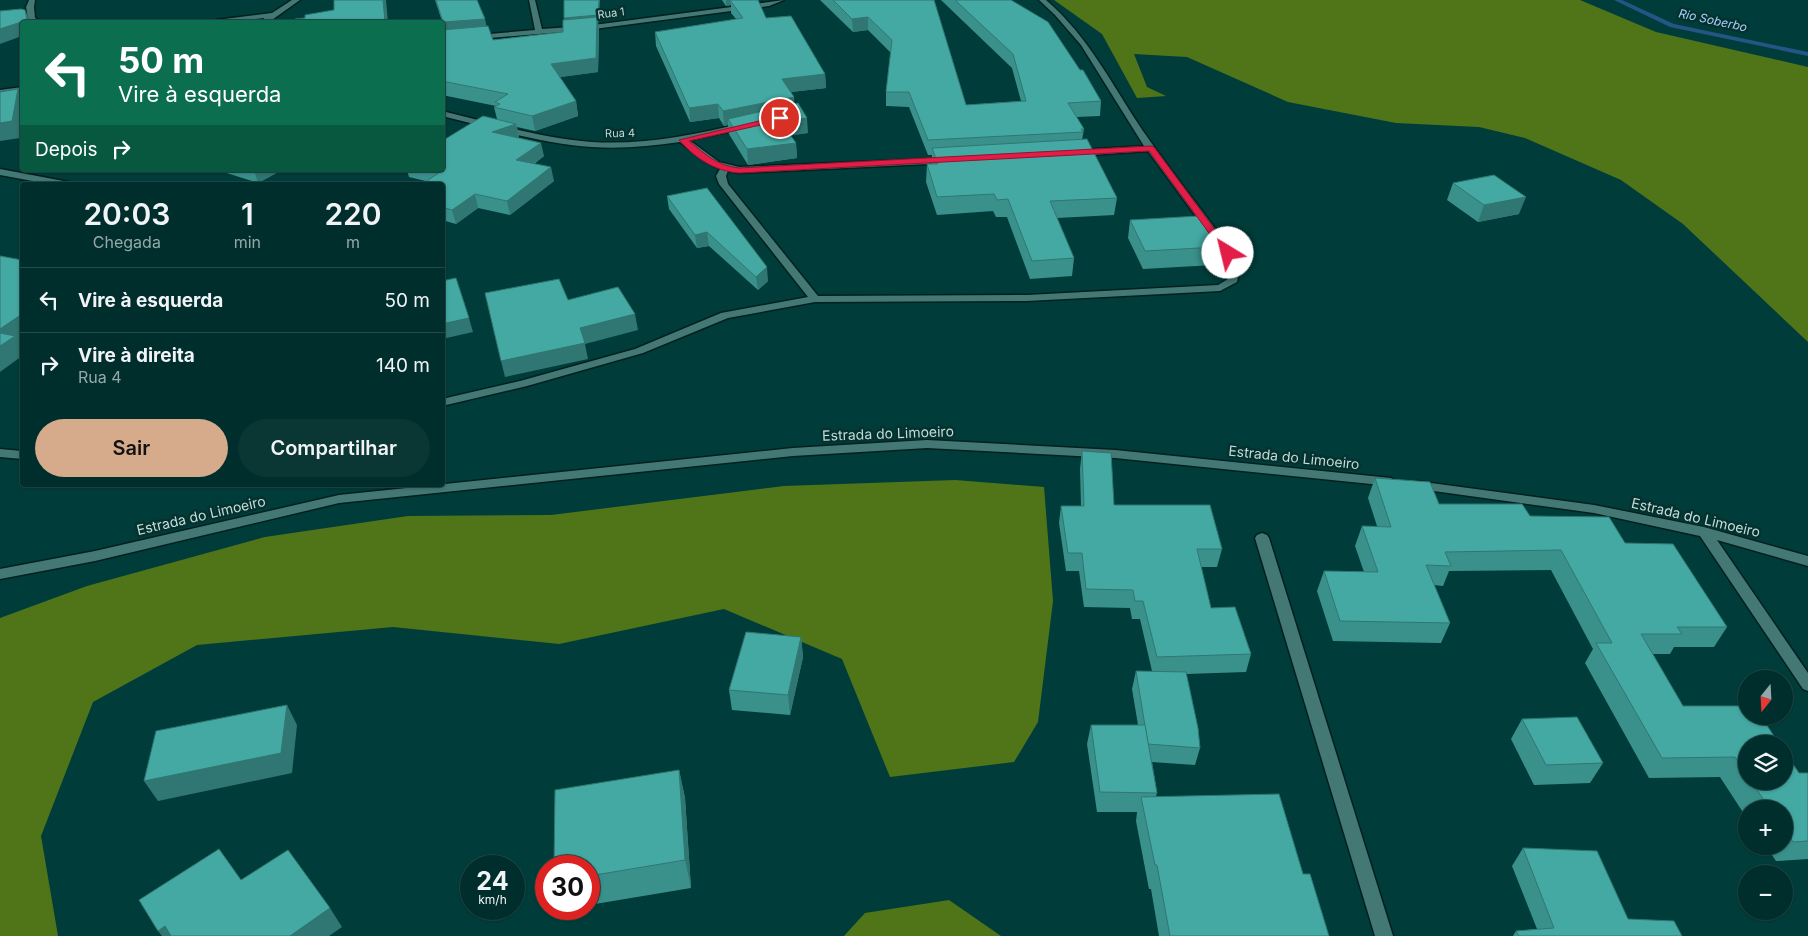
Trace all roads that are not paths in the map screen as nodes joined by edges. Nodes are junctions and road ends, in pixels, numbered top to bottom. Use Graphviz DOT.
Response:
graph roads {
  1 [pos="32,0"];
  2 [pos="297,0"];
  3 [pos="532,0"];
  4 [pos="782,0"];
  5 [pos="1042,0"];
  6 [pos="271,16"];
  7 [pos="34,20"];
  8 [pos="234,20"];
  9 [pos="266,20"];
  10 [pos="539,32"];
  11 [pos="445,40"];
  12 [pos="20,89"];
  13 [pos="0,92"];
  14 [pos="445,114"];
  15 [pos="754,124"];
  16 [pos="683,140"];
  17 [pos="1151,148"];
  18 [pos="1063,154"];
  19 [pos="957,160"];
  20 [pos="724,169"];
  21 [pos="0,172"];
  22 [pos="53,182"];
  23 [pos="815,299"];
  24 [pos="445,402"];
  25 [pos="0,453"];
  26 [pos="20,455"];
  27 [pos="1704,532"];
  28 [pos="1262,538"];
  29 [pos="1808,560"];
  30 [pos="0,574"];
  31 [pos="1808,685"];
  32 [pos="1384,936"];
  1 -- 7 [label="street"];
  2 -- 6 [label="street"];
  3 -- 10 [label="street"];
  4 -- 10 [label="street, Rua 1"];
  5 -- 17 [label="street"];
  6 -- 8 [label="street"];
  6 -- 9 [label="street"];
  10 -- 11 [label="street, Rua 1"];
  12 -- 13 [label="street"];
  14 -- 16 [label="street, Rua 4"];
  15 -- 16 [label="street, Rua 4"];
  16 -- 20 [label="street"];
  17 -- 18 [label="street"];
  17 -- 23 [label="street"];
  19 -- 20 [label="street"];
  20 -- 23 [label="street"];
  21 -- 22 [label="street"];
  23 -- 24 [label="street"];
  25 -- 26 [label="street"];
  27 -- 29 [label="street, Estrada do Limoeiro"];
  27 -- 30 [label="street, Estrada do Limoeiro"];
  27 -- 31 [label="street"];
  28 -- 32 [label="street"];
}
